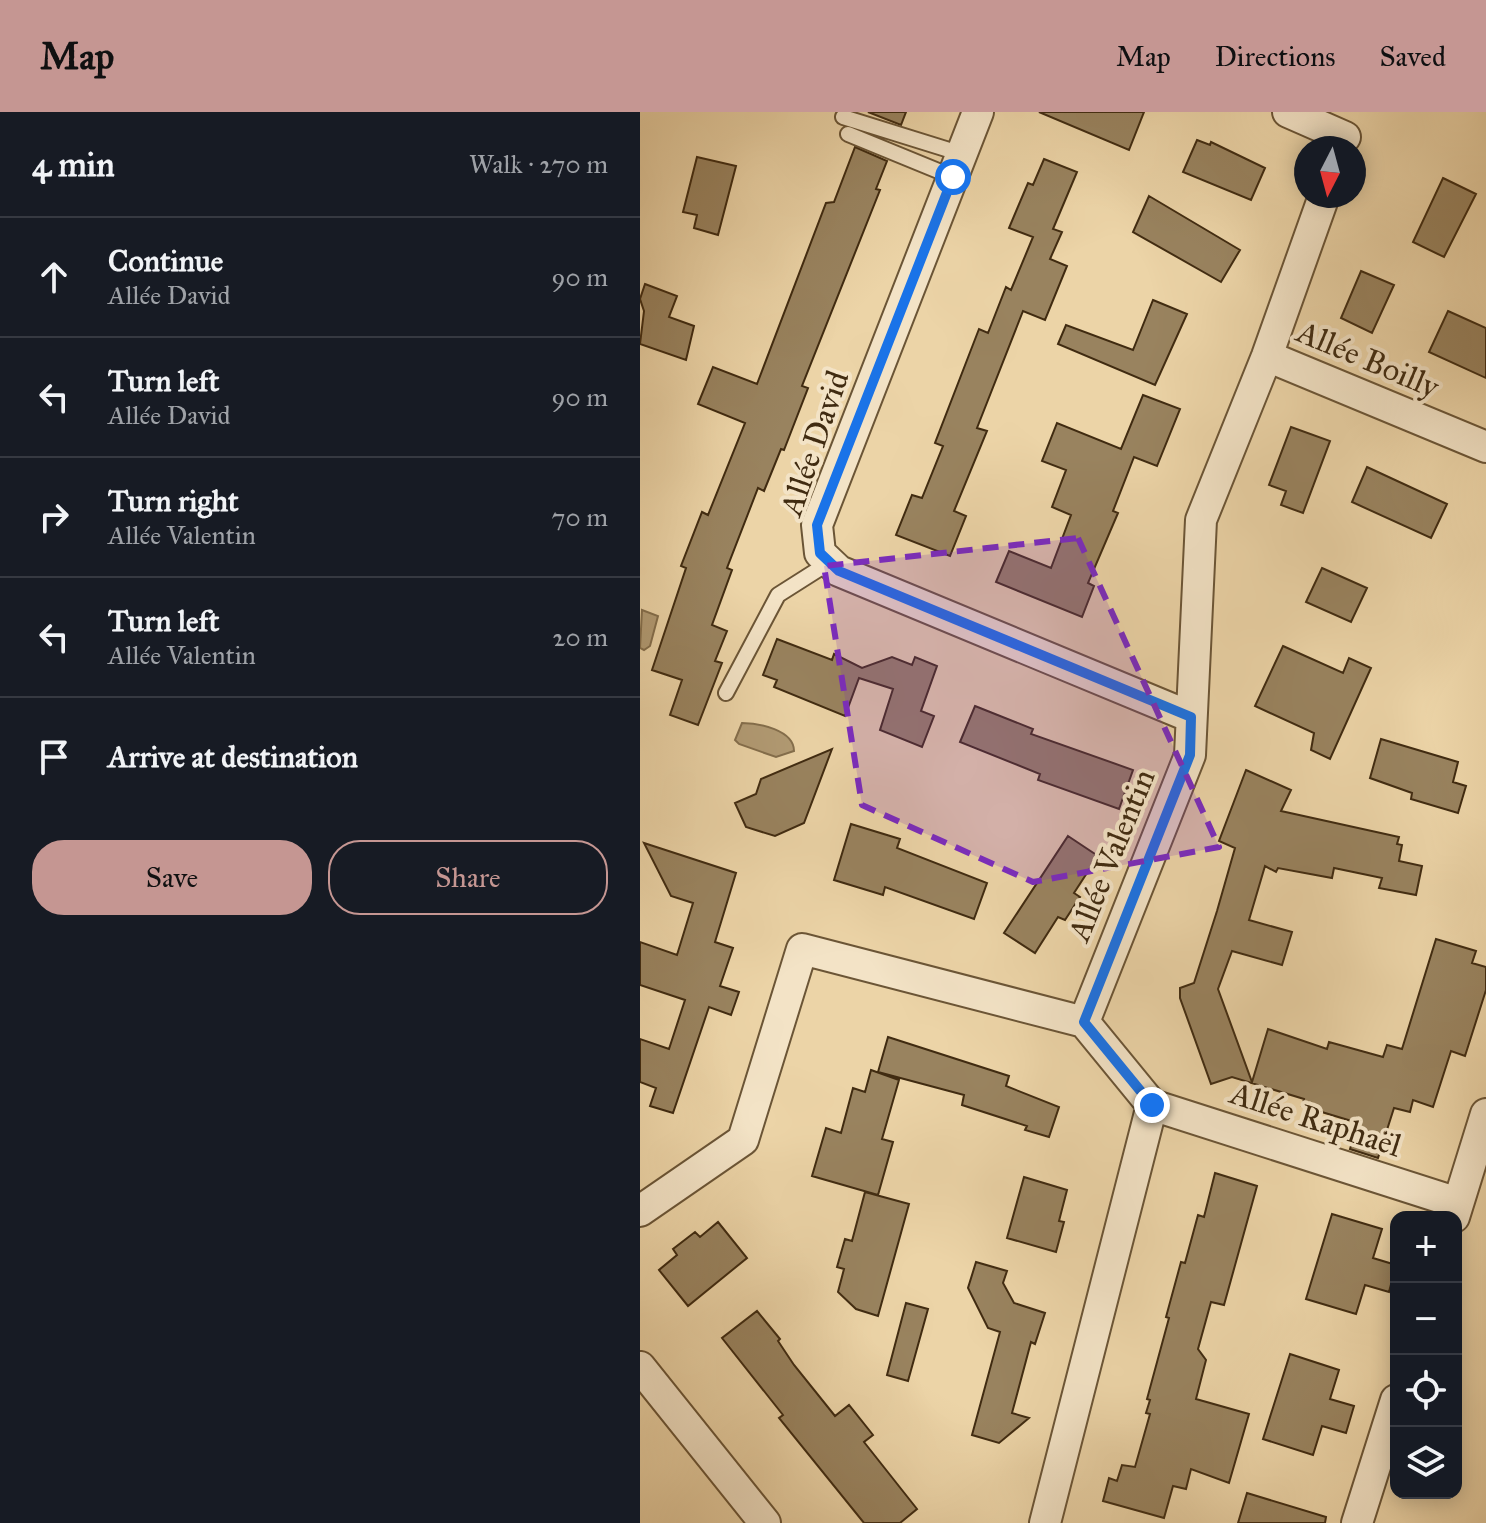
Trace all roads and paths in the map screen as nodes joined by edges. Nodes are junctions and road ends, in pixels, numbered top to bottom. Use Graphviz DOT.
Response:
graph roads {
  1 [pos="978,112"];
  2 [pos="1288,112"];
  3 [pos="843,117"];
  4 [pos="1347,132"];
  5 [pos="848,134"];
  6 [pos="957,166"];
  7 [pos="1320,208"];
  8 [pos="1267,356"];
  9 [pos="1486,447"];
  10 [pos="830,562"];
  11 [pos="726,693"];
  12 [pos="1191,717"];
  13 [pos="1084,1022"];
  14 [pos="1152,1105"];
  15 [pos="1486,1114"];
  16 [pos="1456,1210"];
  17 [pos="640,1211"];
  18 [pos="640,1367"];
  19 [pos="1390,1419"];
  20 [pos="765,1523"];
  21 [pos="1045,1523"];
  22 [pos="1357,1523"];
  1 -- 6 [label="street, Allée David"];
  2 -- 4 [label="street"];
  3 -- 6 [label="lane"];
  5 -- 6 [label="lane"];
  6 -- 10 [label="street, Allée David"];
  7 -- 8 [label="street, Allée Valentin"];
  8 -- 9 [label="street, Allée Boilly"];
  8 -- 12 [label="street, Allée Valentin"];
  10 -- 11 [label="lane"];
  10 -- 12 [label="street, Allée David"];
  12 -- 13 [label="street, Allée Valentin"];
  13 -- 14 [label="street"];
  13 -- 17 [label="street"];
  14 -- 16 [label="street, Allée Raphaël"];
  14 -- 21 [label="street"];
  15 -- 16 [label="street, Allée Raphaël"];
  18 -- 20 [label="street"];
  19 -- 22 [label="street"];
}
